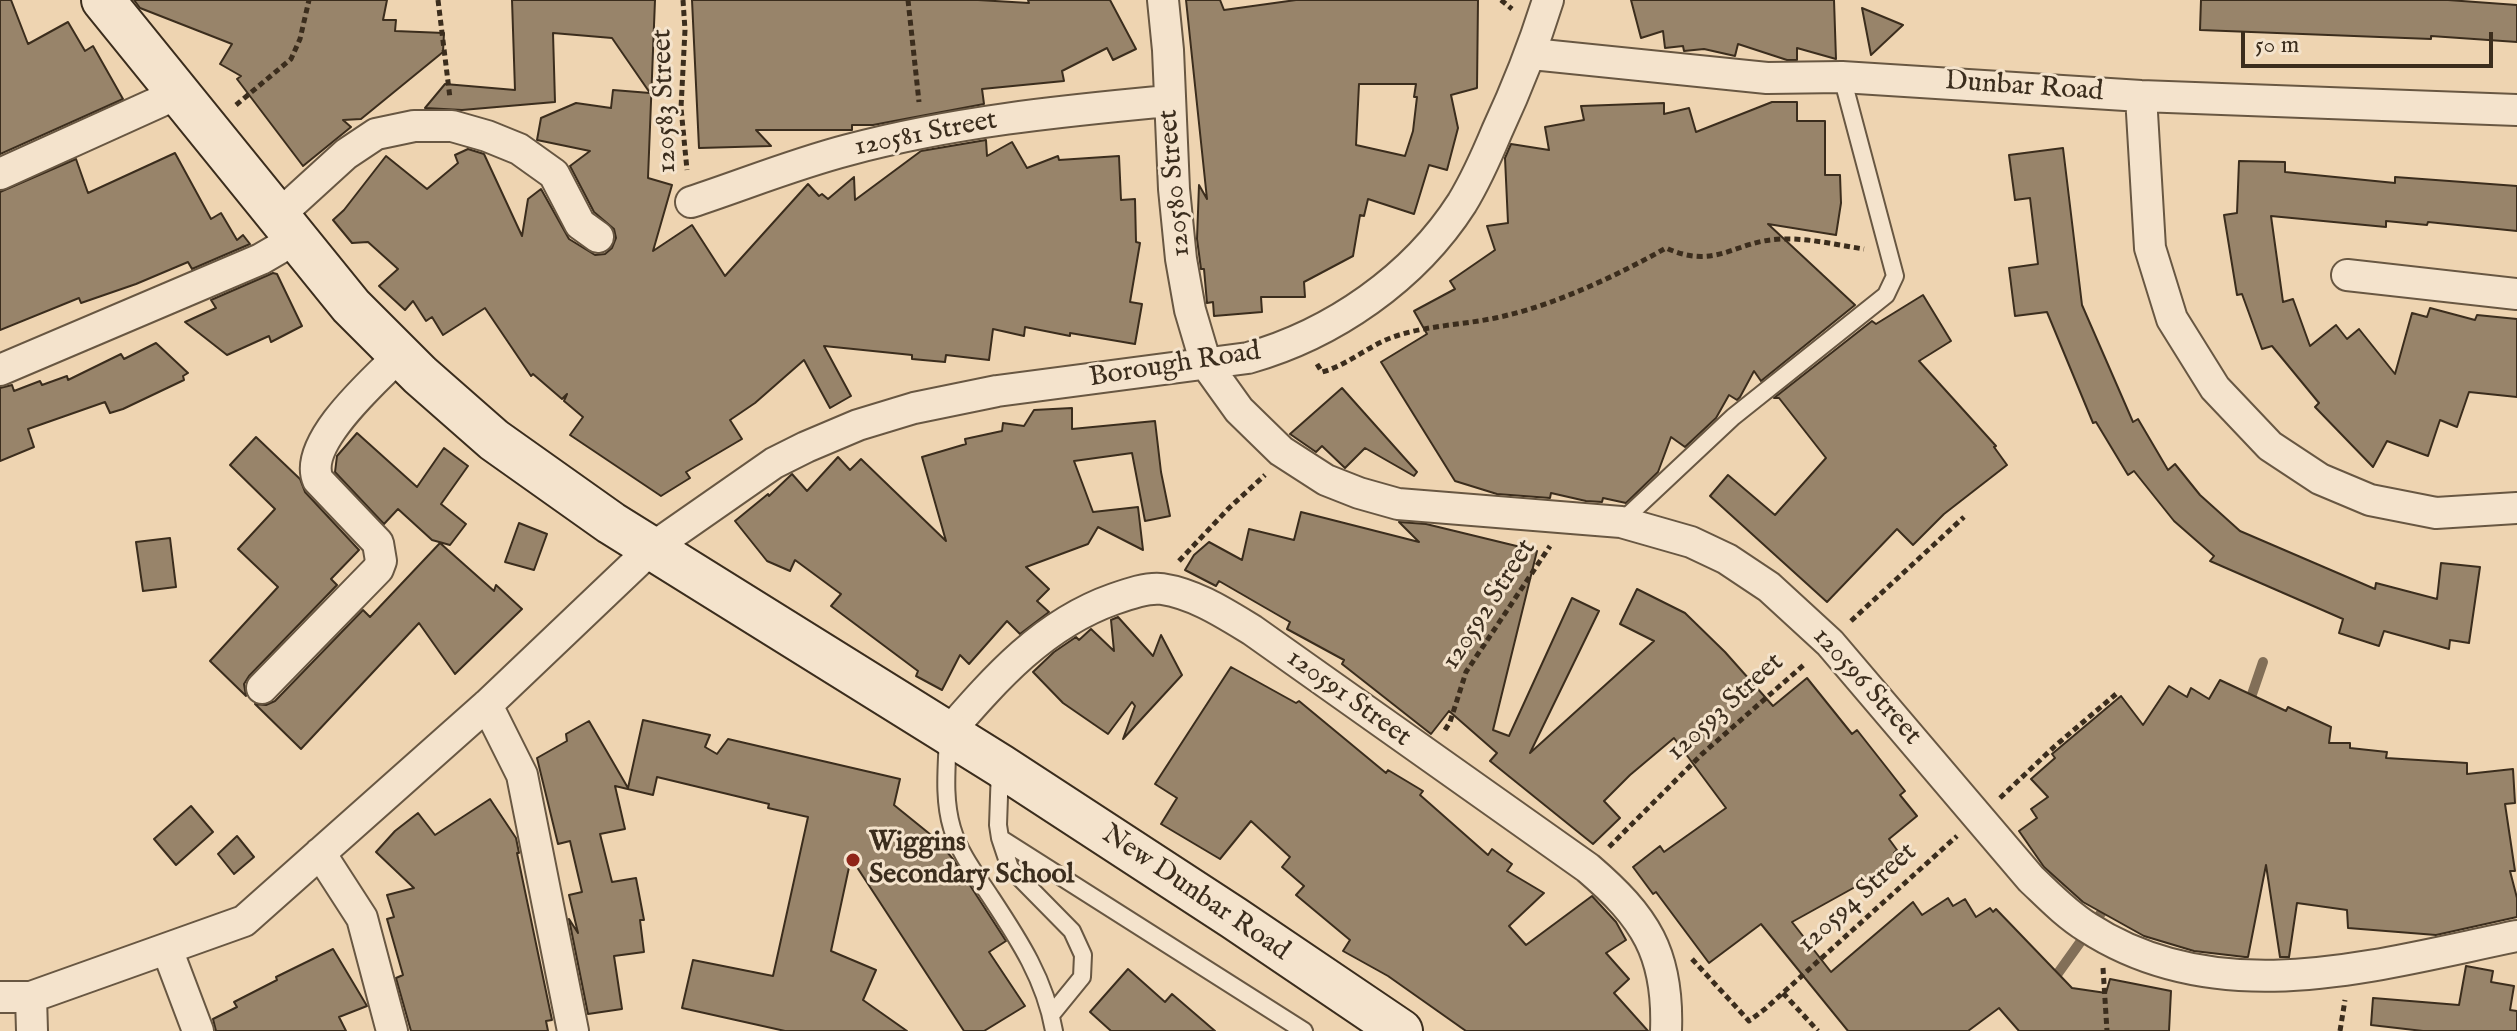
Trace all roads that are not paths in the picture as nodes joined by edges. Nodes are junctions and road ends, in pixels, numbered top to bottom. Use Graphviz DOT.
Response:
graph roads {
  1 [pos="103,0"];
  2 [pos="1163,0"];
  3 [pos="1548,0"];
  4 [pos="1532,54"];
  5 [pos="1842,77"];
  6 [pos="179,93"];
  7 [pos="2141,96"];
  8 [pos="1168,101"];
  9 [pos="2517,110"];
  10 [pos="0,174"];
  11 [pos="691,202"];
  12 [pos="288,227"];
  13 [pos="598,237"];
  14 [pos="2347,275"];
  15 [pos="2517,294"];
  16 [pos="400,355"];
  17 [pos="1206,364"];
  18 [pos="0,370"];
  19 [pos="2517,508"];
  20 [pos="1621,522"];
  21 [pos="652,548"];
  22 [pos="262,688"];
  23 [pos="487,705"];
  24 [pos="948,733"];
  25 [pos="1001,766"];
  26 [pos="1000,838"];
  27 [pos="320,853"];
  28 [pos="2517,936"];
  29 [pos="167,949"];
  30 [pos="0,997"];
  31 [pos="31,997"];
  32 [pos="1052,1023"];
  33 [pos="32,1031"];
  34 [pos="198,1031"];
  35 [pos="392,1031"];
  36 [pos="573,1031"];
  37 [pos="1304,1031"];
  38 [pos="1401,1031"];
  39 [pos="1666,1031"];
  1 -- 6 [label="street, New Dunbar Road"];
  2 -- 8 [label="street, 120580 Street"];
  3 -- 4 [label="street, Borough Road"];
  4 -- 5 [label="street, Dunbar Road"];
  4 -- 17 [label="street, Borough Road"];
  5 -- 7 [label="street, Dunbar Road"];
  5 -- 20 [label="lane"];
  6 -- 10 [label="street"];
  6 -- 12 [label="street, New Dunbar Road"];
  7 -- 9 [label="street, Dunbar Road"];
  7 -- 19 [label="street"];
  8 -- 11 [label="street, 120581 Street"];
  8 -- 17 [label="street, 120580 Street"];
  12 -- 13 [label="street"];
  12 -- 16 [label="street, New Dunbar Road"];
  12 -- 18 [label="street"];
  14 -- 15 [label="street"];
  16 -- 21 [label="street, New Dunbar Road"];
  16 -- 22 [label="street"];
  17 -- 20 [label="street, 120596 Street"];
  17 -- 21 [label="street, Borough Road"];
  20 -- 28 [label="street, 120596 Street"];
  21 -- 23 [label="street, Borough Road"];
  21 -- 24 [label="street, New Dunbar Road"];
  23 -- 27 [label="street, Borough Road"];
  23 -- 36 [label="street"];
  24 -- 25 [label="street, New Dunbar Road"];
  24 -- 32 [label="lane"];
  24 -- 39 [label="street, 120591 Street"];
  25 -- 26 [label="lane"];
  25 -- 38 [label="street, New Dunbar Road"];
  26 -- 32 [label="lane"];
  26 -- 37 [label="lane"];
  27 -- 29 [label="street, Borough Road"];
  27 -- 35 [label="street"];
  29 -- 31 [label="street, Borough Road"];
  29 -- 34 [label="street"];
  30 -- 31 [label="street, Borough Road"];
  31 -- 33 [label="street"];
}
